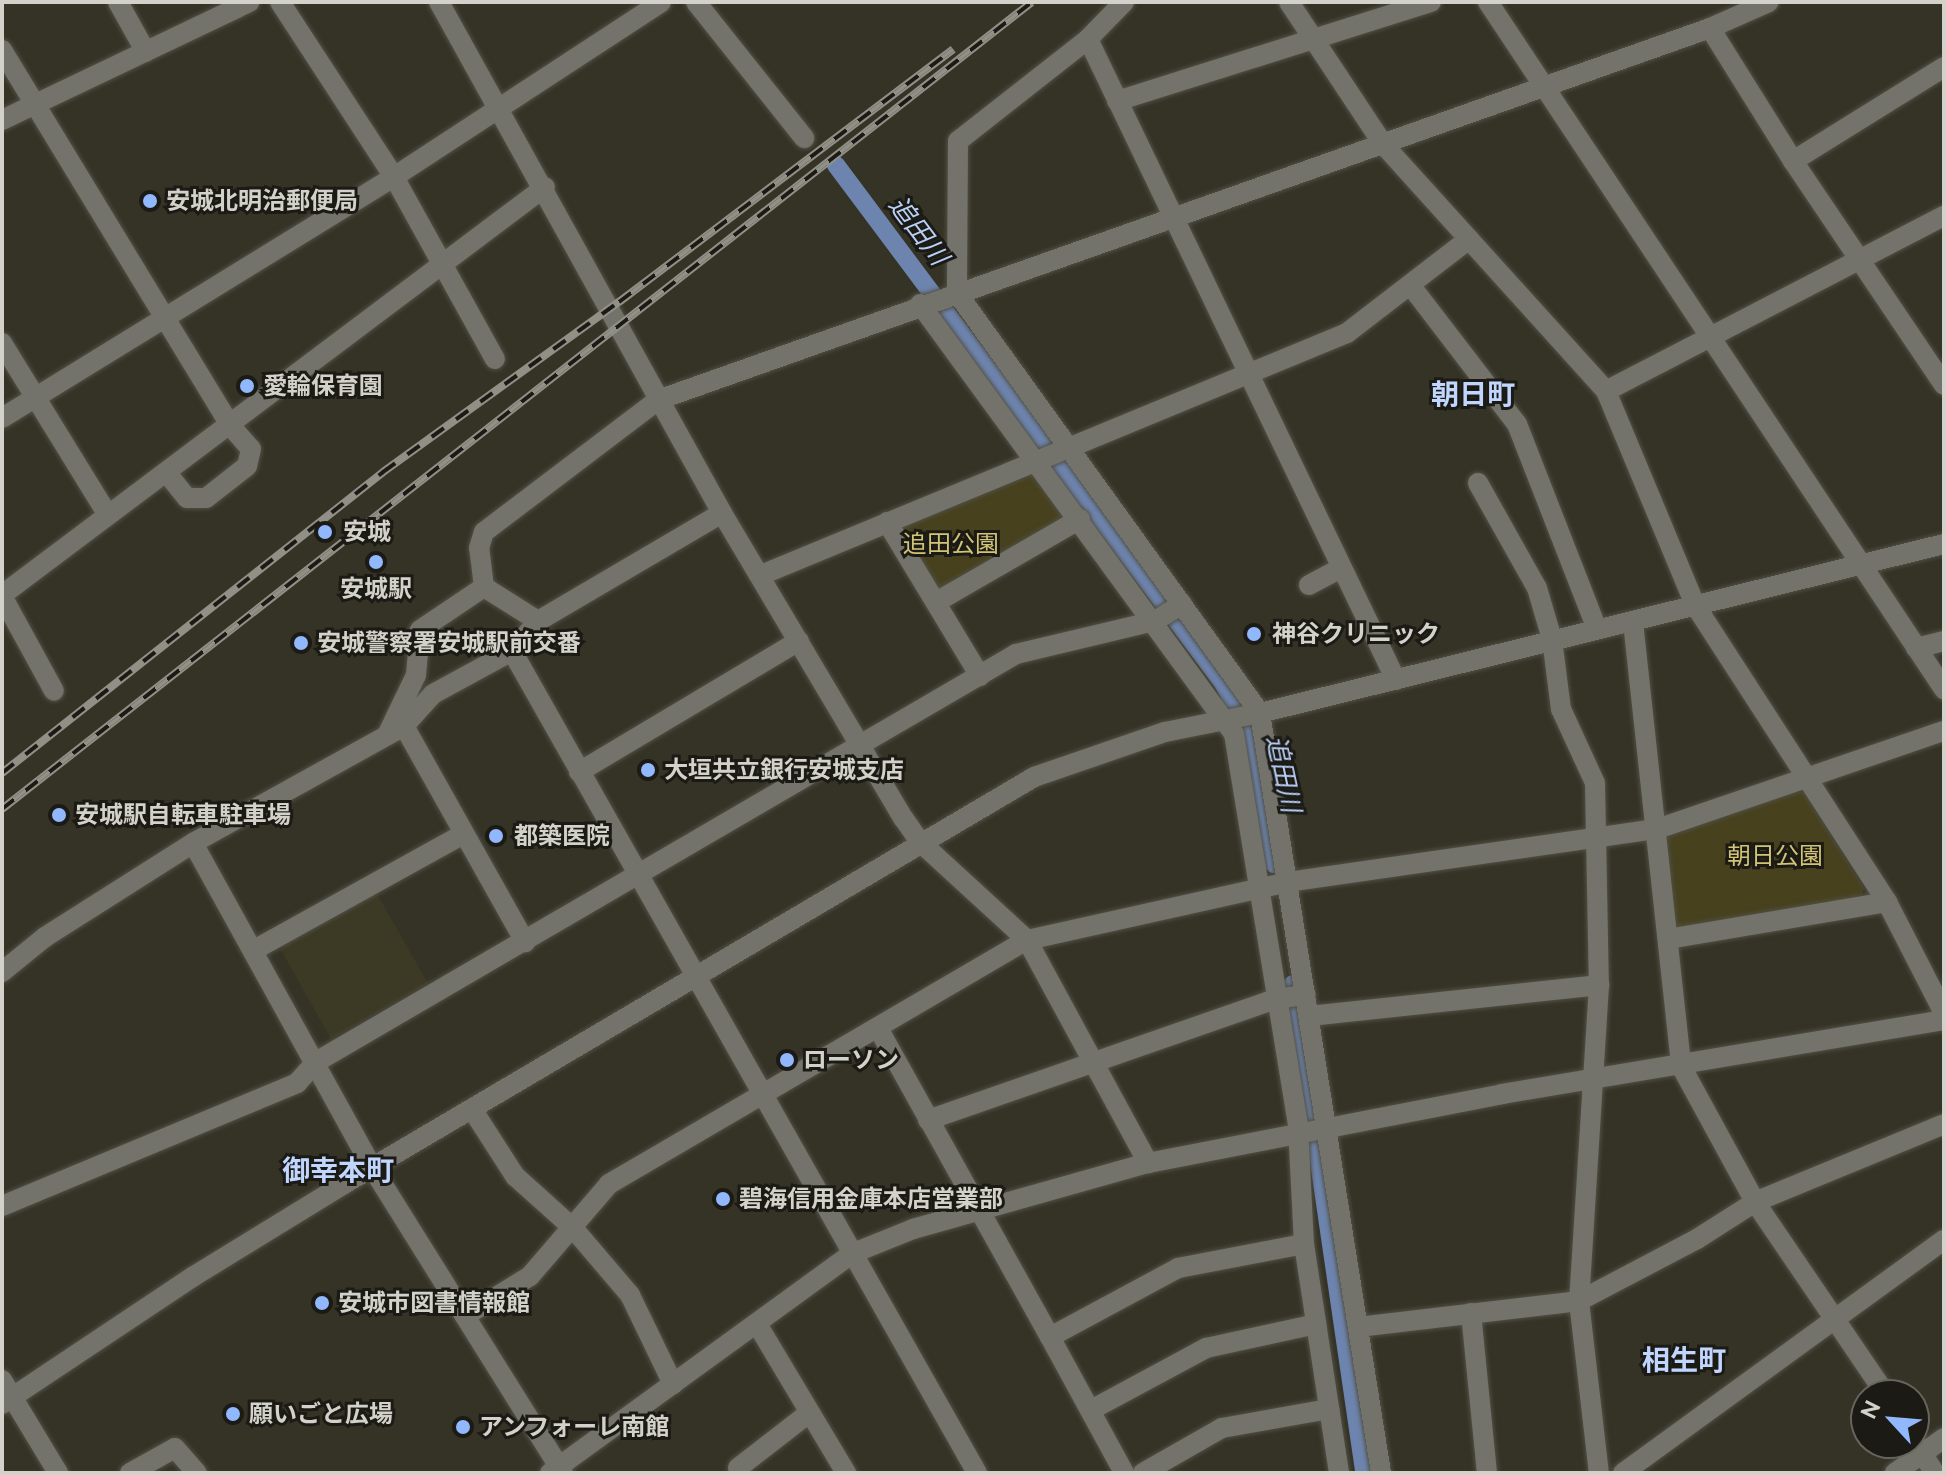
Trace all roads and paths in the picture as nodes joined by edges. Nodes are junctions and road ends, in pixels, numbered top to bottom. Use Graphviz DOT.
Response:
graph roads {
  1 [pos="118,2"];
  2 [pos="249,2"];
  3 [pos="280,2"];
  4 [pos="439,2"];
  5 [pos="661,2"];
  6 [pos="696,2"];
  7 [pos="1124,2"];
  8 [pos="1289,2"];
  9 [pos="1431,2"];
  10 [pos="1488,2"];
  11 [pos="1769,2"];
  12 [pos="1710,28"];
  13 [pos="1088,39"];
  14 [pos="1313,39"];
  15 [pos="2,50"];
  16 [pos="146,52"];
  17 [pos="1944,67"];
  18 [pos="1544,85"];
  19 [pos="1117,101"];
  20 [pos="35,103"];
  21 [pos="499,108"];
  22 [pos="2,120"];
  23 [pos="804,138"];
  24 [pos="1383,144"];
  25 [pos="1793,161"];
  26 [pos="394,177"];
  27 [pos="545,187"];
  28 [pos="1171,215"];
  29 [pos="1944,216"];
  30 [pos="1469,239"];
  31 [pos="1861,260"];
  32 [pos="443,263"];
  33 [pos="1411,286"];
  34 [pos="957,293"];
  35 [pos="920,304"];
  36 [pos="164,316"];
  37 [pos="1711,335"];
  38 [pos="2,343"];
  39 [pos="495,359"];
  40 [pos="1250,372"];
  41 [pos="1944,385"];
  42 [pos="1606,391"];
  43 [pos="35,396"];
  44 [pos="658,400"];
  45 [pos="2,418"];
  46 [pos="229,424"];
  47 [pos="1067,448"];
  48 [pos="1036,459"];
  49 [pos="166,472"];
  50 [pos="1478,483"];
  51 [pos="722,513"];
  52 [pos="108,515"];
  53 [pos="1080,519"];
  54 [pos="887,522"];
  55 [pos="1944,544"];
  56 [pos="1864,564"];
  57 [pos="1341,568"];
  58 [pos="761,575"];
  59 [pos="1309,585"];
  60 [pos="484,587"];
  61 [pos="2,596"];
  62 [pos="938,601"];
  63 [pos="1182,604"];
  64 [pos="1695,605"];
  65 [pos="538,621"];
  66 [pos="1155,621"];
  67 [pos="1633,622"];
  68 [pos="1597,629"];
  69 [pos="1552,639"];
  70 [pos="799,641"];
  71 [pos="1944,641"];
  72 [pos="1916,648"];
  73 [pos="512,651"];
  74 [pos="980,676"];
  75 [pos="1396,680"];
  76 [pos="1944,689"];
  77 [pos="54,691"];
  78 [pos="1260,713"];
  79 [pos="1226,719"];
  80 [pos="396,729"];
  81 [pos="1944,731"];
  82 [pos="862,747"];
  83 [pos="579,772"];
  84 [pos="1806,778"];
  85 [pos="1657,829"];
  86 [pos="463,834"];
  87 [pos="1594,838"];
  88 [pos="920,842"];
  89 [pos="193,843"];
  90 [pos="639,875"];
  91 [pos="1288,882"];
  92 [pos="1258,889"];
  93 [pos="1887,902"];
  94 [pos="1668,939"];
  95 [pos="1027,940"];
  96 [pos="525,942"];
  97 [pos="254,950"];
  98 [pos="2,972"];
  99 [pos="698,974"];
  100 [pos="1599,985"];
  101 [pos="1306,995"];
  102 [pos="1276,999"];
  103 [pos="1944,1013"];
  104 [pos="1310,1016"];
  105 [pos="1944,1020"];
  106 [pos="878,1028"];
  107 [pos="316,1062"];
  108 [pos="1094,1063"];
  109 [pos="1681,1066"];
  110 [pos="1592,1081"];
  111 [pos="764,1095"];
  112 [pos="472,1109"];
  113 [pos="928,1120"];
  114 [pos="1944,1124"];
  115 [pos="1329,1130"];
  116 [pos="1297,1136"];
  117 [pos="1148,1163"];
  118 [pos="373,1169"];
  119 [pos="1755,1202"];
  120 [pos="2,1206"];
  121 [pos="978,1214"];
  122 [pos="573,1228"];
  123 [pos="1944,1240"];
  124 [pos="1304,1244"];
  125 [pos="851,1254"];
  126 [pos="1579,1301"];
  127 [pos="1471,1313"];
  128 [pos="465,1316"];
  129 [pos="1835,1320"];
  130 [pos="757,1324"];
  131 [pos="1316,1324"];
  132 [pos="1358,1327"];
  133 [pos="1050,1337"];
  134 [pos="1875,1379"];
  135 [pos="673,1384"];
  136 [pos="5,1394"];
  137 [pos="1329,1409"];
  138 [pos="1091,1410"];
  139 [pos="809,1413"];
  140 [pos="738,1468"];
  141 [pos="557,1471"];
  142 [pos="58,1473"];
  143 [pos="130,1473"];
  144 [pos="197,1473"];
  145 [pos="846,1473"];
  146 [pos="977,1473"];
  147 [pos="1124,1473"];
  148 [pos="1143,1473"];
  149 [pos="1339,1473"];
  150 [pos="1381,1473"];
  151 [pos="1487,1473"];
  152 [pos="1599,1473"];
  153 [pos="1623,1473"];
  1 -- 16 [label="street"];
  2 -- 16 [label="street"];
  3 -- 26 [label="street"];
  4 -- 21 [label="street"];
  5 -- 21 [label="street"];
  6 -- 23 [label="street"];
  7 -- 13 [label="street"];
  8 -- 14 [label="street"];
  9 -- 14 [label="street"];
  10 -- 18 [label="street"];
  11 -- 12 [label="street"];
  12 -- 18 [label="street"];
  12 -- 25 [label="street"];
  13 -- 19 [label="street"];
  13 -- 34 [label="street"];
  14 -- 19 [label="street"];
  14 -- 24 [label="street"];
  15 -- 20 [label="street"];
  16 -- 20 [label="street"];
  17 -- 25 [label="street"];
  18 -- 24 [label="street"];
  18 -- 37 [label="street"];
  19 -- 28 [label="street"];
  20 -- 22 [label="street"];
  20 -- 36 [label="street"];
  21 -- 26 [label="street"];
  21 -- 27 [label="street"];
  24 -- 28 [label="street"];
  24 -- 30 [label="street"];
  25 -- 31 [label="street"];
  26 -- 32 [label="street"];
  26 -- 36 [label="street"];
  27 -- 32 [label="street"];
  27 -- 44 [label="street"];
  28 -- 34 [label="street"];
  28 -- 40 [label="street"];
  29 -- 31 [label="street"];
  30 -- 33 [label="street"];
  30 -- 42 [label="street"];
  31 -- 37 [label="street"];
  31 -- 41 [label="street"];
  32 -- 39 [label="street"];
  32 -- 46 [label="street"];
  33 -- 40 [label="street"];
  33 -- 68 [label="street"];
  34 -- 35 [label="street"];
  34 -- 47 [label="street"];
  35 -- 44 [label="street"];
  35 -- 48 [label="street"];
  36 -- 43 [label="street"];
  36 -- 46 [label="street"];
  37 -- 42 [label="street"];
  37 -- 56 [label="street"];
  38 -- 43 [label="street"];
  40 -- 47 [label="street"];
  40 -- 57 [label="street"];
  42 -- 64 [label="street"];
  43 -- 45 [label="street"];
  43 -- 52 [label="street"];
  44 -- 51 [label="street"];
  44 -- 60 [label="street"];
  46 -- 49 [label="street"];
  46 -- 49 [label="street"];
  47 -- 48 [label="street"];
  47 -- 63 [label="street"];
  48 -- 53 [label="street"];
  48 -- 54 [label="street"];
  49 -- 52 [label="street"];
  50 -- 69 [label="street"];
  51 -- 58 [label="street"];
  51 -- 65 [label="street"];
  52 -- 61 [label="street"];
  53 -- 62 [label="street"];
  53 -- 66 [label="street"];
  54 -- 58 [label="street"];
  54 -- 62 [label="street"];
  55 -- 56 [label="street"];
  56 -- 64 [label="street"];
  56 -- 72 [label="street"];
  57 -- 59 [label="street"];
  57 -- 75 [label="street"];
  58 -- 70 [label="street"];
  60 -- 65 [label="street"];
  60 -- 80 [label="street"];
  61 -- 77 [label="street"];
  62 -- 74 [label="street"];
  63 -- 66 [label="street"];
  63 -- 78 [label="street"];
  64 -- 67 [label="street"];
  64 -- 84 [label="street"];
  65 -- 73 [label="street"];
  66 -- 74 [label="street"];
  66 -- 79 [label="street"];
  67 -- 68 [label="street"];
  67 -- 85 [label="street"];
  68 -- 69 [label="street"];
  69 -- 75 [label="street"];
  69 -- 87 [label="street"];
  70 -- 82 [label="street"];
  70 -- 83 [label="street"];
  71 -- 72 [label="street"];
  72 -- 76 [label="street"];
  73 -- 80 [label="street"];
  73 -- 83 [label="street"];
  74 -- 82 [label="street"];
  75 -- 78 [label="street"];
  78 -- 79 [label="street"];
  78 -- 91 [label="street"];
  79 -- 88 [label="street"];
  79 -- 92 [label="street"];
  80 -- 86 [label="street"];
  80 -- 89 [label="street"];
  81 -- 84 [label="street"];
  82 -- 88 [label="street"];
  82 -- 90 [label="street"];
  83 -- 90 [label="street"];
  84 -- 85 [label="street"];
  84 -- 93 [label="street"];
  85 -- 87 [label="street"];
  85 -- 94 [label="street"];
  86 -- 96 [label="street"];
  86 -- 97 [label="street"];
  87 -- 91 [label="street"];
  87 -- 100 [label="street"];
  88 -- 95 [label="street"];
  88 -- 99 [label="street"];
  89 -- 97 [label="street"];
  89 -- 98 [label="street"];
  90 -- 96 [label="street"];
  90 -- 99 [label="street"];
  91 -- 92 [label="street"];
  91 -- 101 [label="street"];
  92 -- 95 [label="street"];
  92 -- 102 [label="street"];
  93 -- 94 [label="street"];
  93 -- 103 [label="street"];
  94 -- 109 [label="street"];
  95 -- 106 [label="street"];
  95 -- 108 [label="street"];
  96 -- 107 [label="street"];
  97 -- 107 [label="street"];
  99 -- 111 [label="street"];
  99 -- 112 [label="street"];
  100 -- 104 [label="street"];
  100 -- 110 [label="street"];
  101 -- 102 [label="street"];
  101 -- 104 [label="street"];
  102 -- 108 [label="street"];
  102 -- 116 [label="street"];
  104 -- 115 [label="street"];
  105 -- 109 [label="street"];
  106 -- 111 [label="street"];
  106 -- 113 [label="street"];
  107 -- 118 [label="street"];
  107 -- 120 [label="street"];
  108 -- 113 [label="street"];
  108 -- 117 [label="street"];
  109 -- 110 [label="street"];
  109 -- 119 [label="street"];
  110 -- 115 [label="street"];
  110 -- 126 [label="street"];
  111 -- 122 [label="street"];
  111 -- 125 [label="street"];
  112 -- 118 [label="street"];
  112 -- 122 [label="street"];
  113 -- 121 [label="street"];
  114 -- 119 [label="street"];
  115 -- 116 [label="street"];
  115 -- 132 [label="street"];
  116 -- 117 [label="street"];
  116 -- 124 [label="street"];
  117 -- 121 [label="street"];
  118 -- 128 [label="street"];
  118 -- 136 [label="street"];
  119 -- 126 [label="street"];
  119 -- 129 [label="street"];
  121 -- 125 [label="street"];
  121 -- 133 [label="street"];
  122 -- 128 [label="street"];
  122 -- 135 [label="street"];
  123 -- 129 [label="street"];
  124 -- 131 [label="street"];
  124 -- 133 [label="street"];
  125 -- 130 [label="street"];
  125 -- 146 [label="street"];
  126 -- 127 [label="street"];
  126 -- 152 [label="street"];
  127 -- 132 [label="street"];
  127 -- 151 [label="street"];
  128 -- 141 [label="street"];
  129 -- 134 [label="street"];
  129 -- 153 [label="street"];
  130 -- 135 [label="street"];
  130 -- 139 [label="street"];
  131 -- 137 [label="street"];
  131 -- 138 [label="street"];
  132 -- 150 [label="street"];
  133 -- 138 [label="street"];
  135 -- 141 [label="street"];
  136 -- 142 [label="street"];
  137 -- 148 [label="street"];
  137 -- 149 [label="street"];
  138 -- 147 [label="street"];
  139 -- 140 [label="street"];
  139 -- 145 [label="street"];
  143 -- 144 [label="street"];
}
